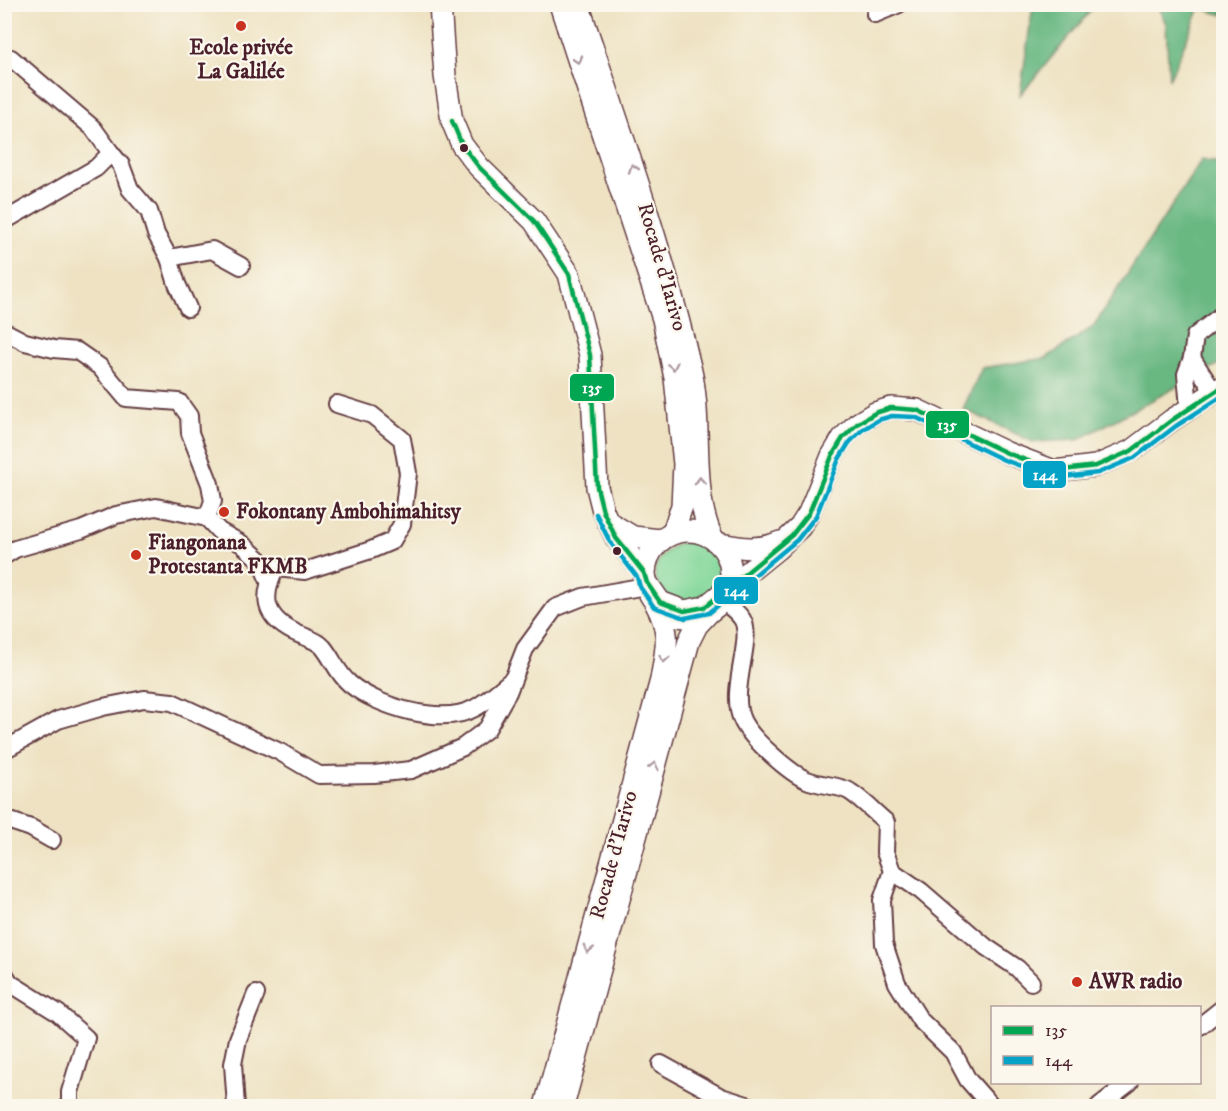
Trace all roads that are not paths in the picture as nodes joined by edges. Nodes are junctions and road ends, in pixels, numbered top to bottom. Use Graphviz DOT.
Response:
graph roads {
  1 [pos="440,4"];
  2 [pos="560,4"];
  3 [pos="578,4"];
  4 [pos="899,4"];
  5 [pos="875,14"];
  6 [pos="4,56"];
  7 [pos="111,153"];
  8 [pos="4,221"];
  9 [pos="169,258"];
  10 [pos="241,266"];
  11 [pos="188,308"];
  12 [pos="1224,313"];
  13 [pos="4,331"];
  14 [pos="1192,358"];
  15 [pos="1218,389"];
  16 [pos="337,404"];
  17 [pos="1189,408"];
  18 [pos="207,518"];
  19 [pos="608,522"];
  20 [pos="667,536"];
  21 [pos="786,540"];
  22 [pos="716,541"];
  23 [pos="4,556"];
  24 [pos="269,581"];
  25 [pos="648,588"];
  26 [pos="721,599"];
  27 [pos="513,679"];
  28 [pos="4,750"];
  29 [pos="4,819"];
  30 [pos="52,840"];
  31 [pos="892,871"];
  32 [pos="4,972"];
  33 [pos="1031,982"];
  34 [pos="256,994"];
  35 [pos="1224,1007"];
  36 [pos="1201,1025"];
  37 [pos="661,1064"];
  38 [pos="1129,1084"];
  39 [pos="746,1105"];
  40 [pos="70,1107"];
  41 [pos="236,1107"];
  42 [pos="545,1107"];
  43 [pos="563,1107"];
  44 [pos="710,1107"];
  45 [pos="991,1107"];
  46 [pos="1099,1107"];
  1 -- 19 [label="main road"];
  2 -- 20 [label="main road, Rocade d'Iarivo, one-way"];
  22 -- 3 [label="main road, Rocade d'Iarivo, one-way"];
  4 -- 5 [label="street"];
  6 -- 7 [label="street"];
  7 -- 8 [label="street"];
  7 -- 9 [label="street"];
  9 -- 10 [label="street"];
  9 -- 11 [label="street"];
  12 -- 14 [label="street"];
  13 -- 18 [label="street"];
  14 -- 15 [label="street"];
  14 -- 17 [label="street"];
  15 -- 17 [label="main road"];
  16 -- 24 [label="street"];
  17 -- 21 [label="main road"];
  18 -- 23 [label="street"];
  18 -- 24 [label="street"];
  19 -- 20 [label="main road"];
  19 -- 25 [label="main road"];
  20 -- 22 [label="main road"];
  20 -- 25 [label="main road, Rocade d'Iarivo"];
  21 -- 22 [label="main road"];
  21 -- 26 [label="main road"];
  22 -- 26 [label="main road, Rocade d'Iarivo"];
  24 -- 27 [label="street"];
  25 -- 26 [label="main road"];
  25 -- 26 [label="main road"];
  25 -- 27 [label="street"];
  25 -- 42 [label="main road, Rocade d'Iarivo, one-way"];
  26 -- 31 [label="street"];
  43 -- 26 [label="main road, Rocade d'Iarivo, one-way"];
  27 -- 28 [label="street"];
  29 -- 30 [label="street"];
  31 -- 33 [label="street"];
  31 -- 45 [label="street"];
  32 -- 40 [label="street"];
  34 -- 41 [label="street"];
  35 -- 36 [label="street"];
  37 -- 39 [label="street"];
  38 -- 46 [label="street"];
  39 -- 44 [label="street"];
}
